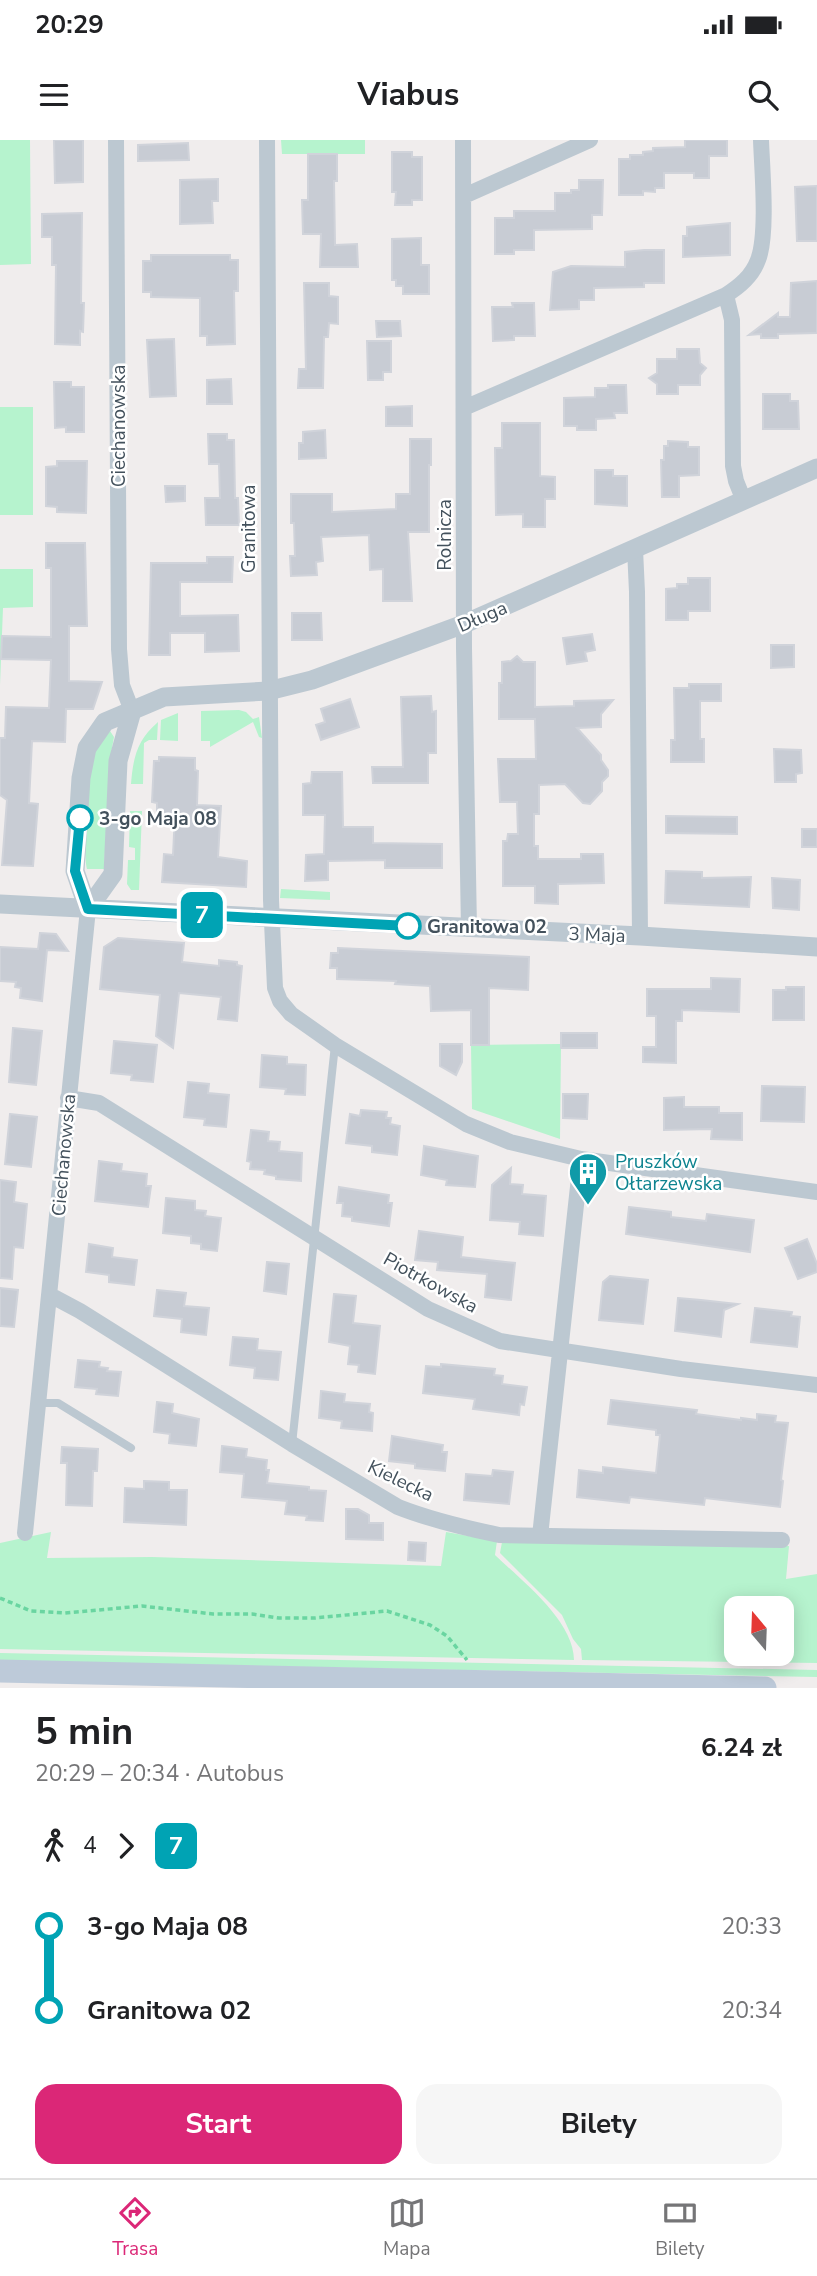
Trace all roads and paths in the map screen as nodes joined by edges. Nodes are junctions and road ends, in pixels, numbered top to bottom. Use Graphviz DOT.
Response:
graph roads {
  1 [pos="116,140"];
  2 [pos="267,140"];
  3 [pos="463,140"];
  4 [pos="590,140"];
  5 [pos="761,140"];
  6 [pos="464,196"];
  7 [pos="726,295"];
  8 [pos="464,408"];
  9 [pos="817,468"];
  10 [pos="744,501"];
  11 [pos="635,550"];
  12 [pos="464,624"];
  13 [pos="268,691"];
  14 [pos="132,711"];
  15 [pos="0,904"];
  16 [pos="88,909"];
  17 [pos="272,919"];
  18 [pos="468,929"];
  19 [pos="640,936"];
  20 [pos="817,947"];
  21 [pos="335,1045"];
  22 [pos="68,1098"];
  23 [pos="581,1159"];
  24 [pos="817,1192"];
  25 [pos="314,1237"];
  26 [pos="50,1295"];
  27 [pos="560,1350"];
  28 [pos="817,1385"];
  29 [pos="40,1403"];
  30 [pos="292,1444"];
  31 [pos="131,1448"];
  32 [pos="25,1533"];
  33 [pos="540,1536"];
  34 [pos="782,1539"];
  35 [pos="0,1598"];
  36 [pos="467,1660"];
  37 [pos="0,1671"];
  38 [pos="765,1688"];
  1 -- 14 [label="street, Ciechanowska"];
  2 -- 13 [label="street, Granitowa"];
  3 -- 6 [label="street, Rolnicza"];
  4 -- 6 [label="street"];
  5 -- 7 [label="street"];
  6 -- 8 [label="street, Rolnicza"];
  7 -- 8 [label="street"];
  7 -- 10 [label="street"];
  8 -- 12 [label="street, Rolnicza"];
  9 -- 10 [label="street, Długa"];
  10 -- 11 [label="street, Długa"];
  11 -- 12 [label="street, Długa"];
  11 -- 19 [label="street"];
  12 -- 13 [label="street, Długa"];
  12 -- 18 [label="street, Rolnicza"];
  13 -- 14 [label="street, Długa"];
  13 -- 17 [label="street, Granitowa"];
  14 -- 16 [label="street, Ciechanowska"];
  14 -- 16 [label="street, Ciechanowska"];
  15 -- 16 [label="street, 3 Maja"];
  16 -- 17 [label="street, 3 Maja"];
  16 -- 22 [label="street, Ciechanowska"];
  17 -- 18 [label="street, 3 Maja"];
  17 -- 21 [label="street, Granitowa"];
  18 -- 19 [label="street, 3 Maja"];
  19 -- 20 [label="street, 3 Maja"];
  21 -- 23 [label="street, Granitowa"];
  21 -- 25 [label="lane"];
  22 -- 25 [label="street, Piotrkowska"];
  22 -- 26 [label="street, Ciechanowska"];
  23 -- 24 [label="street, Granitowa"];
  23 -- 27 [label="street"];
  25 -- 27 [label="street, Piotrkowska"];
  25 -- 30 [label="lane"];
  26 -- 29 [label="street, Ciechanowska"];
  26 -- 30 [label="street, Kielecka"];
  27 -- 28 [label="street, Piotrkowska"];
  27 -- 33 [label="street"];
  29 -- 31 [label="lane"];
  29 -- 32 [label="street, Ciechanowska"];
  30 -- 33 [label="street, Kielecka"];
  33 -- 34 [label="street, Kielecka"];
  35 -- 36 [label="path"];
  37 -- 38 [label="main road"];
}
